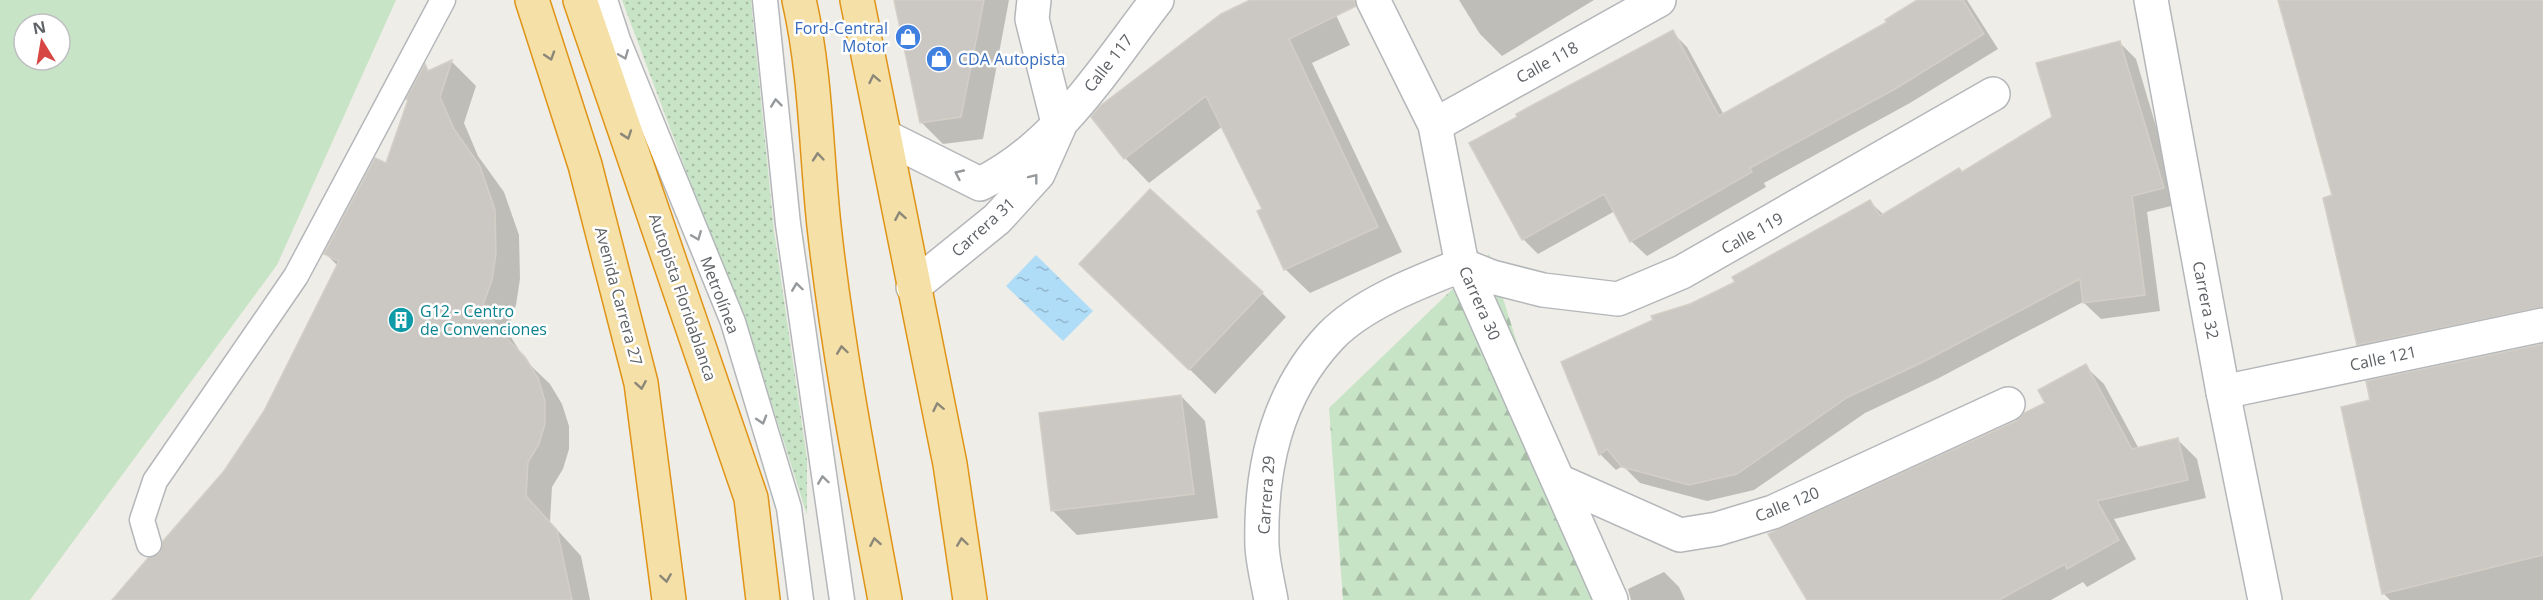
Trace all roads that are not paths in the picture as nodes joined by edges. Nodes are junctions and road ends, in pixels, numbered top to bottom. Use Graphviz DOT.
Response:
graph roads {
  1 [pos="443,0"];
  2 [pos="532,0"];
  3 [pos="580,0"];
  4 [pos="605,0"];
  5 [pos="765,0"];
  6 [pos="799,0"];
  7 [pos="857,0"];
  8 [pos="1034,0"];
  9 [pos="1157,0"];
  10 [pos="1373,0"];
  11 [pos="1659,0"];
  12 [pos="2151,0"];
  13 [pos="1993,94"];
  14 [pos="1435,124"];
  15 [pos="1059,127"];
  16 [pos="886,136"];
  17 [pos="1462,265"];
  18 [pos="913,287"];
  19 [pos="2543,325"];
  20 [pos="2223,392"];
  21 [pos="2008,404"];
  22 [pos="1561,482"];
  23 [pos="751,498"];
  24 [pos="149,544"];
  25 [pos="669,600"];
  26 [pos="742,600"];
  27 [pos="763,600"];
  28 [pos="801,600"];
  29 [pos="842,600"];
  30 [pos="885,600"];
  31 [pos="970,600"];
  32 [pos="1271,600"];
  33 [pos="1611,600"];
  34 [pos="2265,600"];
  1 -- 24 [label="lane"];
  2 -- 25 [label="highway, Avenida Carrera 27, one-way"];
  3 -- 23 [label="highway, Autopista Floridablanca, one-way"];
  4 -- 28 [label="lane, Metrolínea, one-way"];
  29 -- 5 [label="lane, one-way"];
  30 -- 6 [label="highway, one-way"];
  16 -- 7 [label="highway, one-way"];
  8 -- 15 [label="street"];
  9 -- 15 [label="street, Calle 117"];
  10 -- 14 [label="street, Carrera 30"];
  11 -- 14 [label="street, Calle 118"];
  12 -- 20 [label="street, Carrera 32"];
  13 -- 17 [label="street, Calle 119"];
  14 -- 17 [label="street, Carrera 30"];
  15 -- 16 [label="street, Carrera 31, one-way"];
  18 -- 15 [label="street, Carrera 31, one-way"];
  18 -- 16 [label="highway, one-way"];
  17 -- 22 [label="street, Carrera 30"];
  17 -- 32 [label="street, Carrera 29"];
  31 -- 18 [label="highway, one-way"];
  19 -- 20 [label="street, Calle 121"];
  20 -- 34 [label="street, Carrera 32"];
  21 -- 22 [label="street, Calle 120"];
  22 -- 33 [label="street, Carrera 30"];
  23 -- 26 [label="highway"];
  23 -- 27 [label="highway, Autopista Floridablanca"];
}
